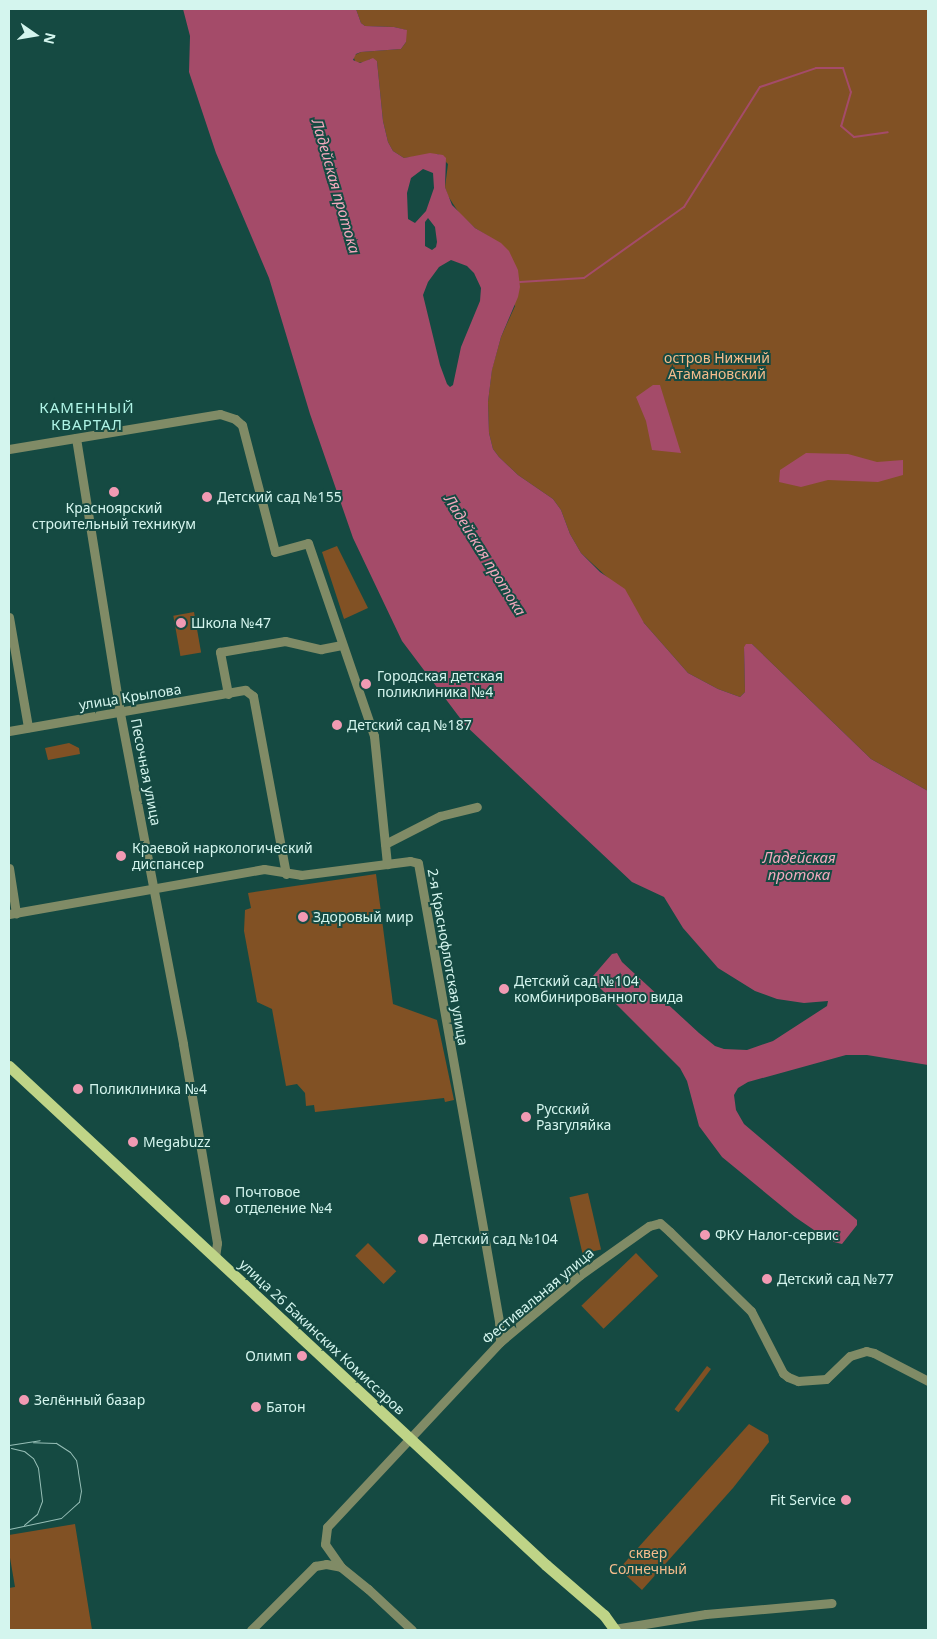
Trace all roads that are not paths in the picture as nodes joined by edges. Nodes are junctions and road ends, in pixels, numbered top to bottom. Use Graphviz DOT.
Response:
graph roads {
  1 [pos="76,438"];
  2 [pos="9,449"];
  3 [pos="9,617"];
  4 [pos="342,645"];
  5 [pos="228,694"];
  6 [pos="120,713"];
  7 [pos="28,727"];
  8 [pos="9,731"];
  9 [pos="477,808"];
  10 [pos="385,844"];
  11 [pos="387,864"];
  12 [pos="9,868"];
  13 [pos="286,874"];
  14 [pos="154,888"];
  15 [pos="13,913"];
  16 [pos="9,1066"];
  17 [pos="215,1258"];
  18 [pos="500,1342"];
  19 [pos="928,1381"];
  20 [pos="409,1438"];
  21 [pos="341,1567"];
  22 [pos="832,1603"];
  23 [pos="614,1629"];
  24 [pos="250,1630"];
  25 [pos="412,1630"];
  1 -- 2 [label="street"];
  1 -- 4 [label="street"];
  1 -- 6 [label="street, Песочная улица"];
  3 -- 7 [label="street"];
  4 -- 5 [label="street"];
  4 -- 10 [label="street"];
  5 -- 6 [label="street, улица Крылова"];
  5 -- 13 [label="street, улица Крылова"];
  6 -- 7 [label="street, улица Крылова"];
  6 -- 14 [label="street, Песочная улица"];
  7 -- 8 [label="street, улица Крылова"];
  9 -- 10 [label="street"];
  10 -- 11 [label="street"];
  11 -- 13 [label="street, 2-я Краснофлотская улица"];
  11 -- 18 [label="street, 2-я Краснофлотская улица"];
  12 -- 15 [label="street"];
  13 -- 14 [label="street, 2-я Краснофлотская улица"];
  14 -- 15 [label="street, 2-я Краснофлотская улица"];
  14 -- 17 [label="street, Песочная улица"];
  16 -- 17 [label="main road, улица 26 Бакинских Комиссаров"];
  17 -- 20 [label="main road, улица 26 Бакинских Комиссаров"];
  18 -- 19 [label="street, Фестивальная улица"];
  18 -- 20 [label="street, Фестивальная улица"];
  20 -- 21 [label="street, Фестивальная улица"];
  20 -- 23 [label="main road, улица 26 Бакинских Комиссаров"];
  21 -- 24 [label="street"];
  21 -- 25 [label="street, Фестивальная улица"];
  22 -- 23 [label="street"];
}
